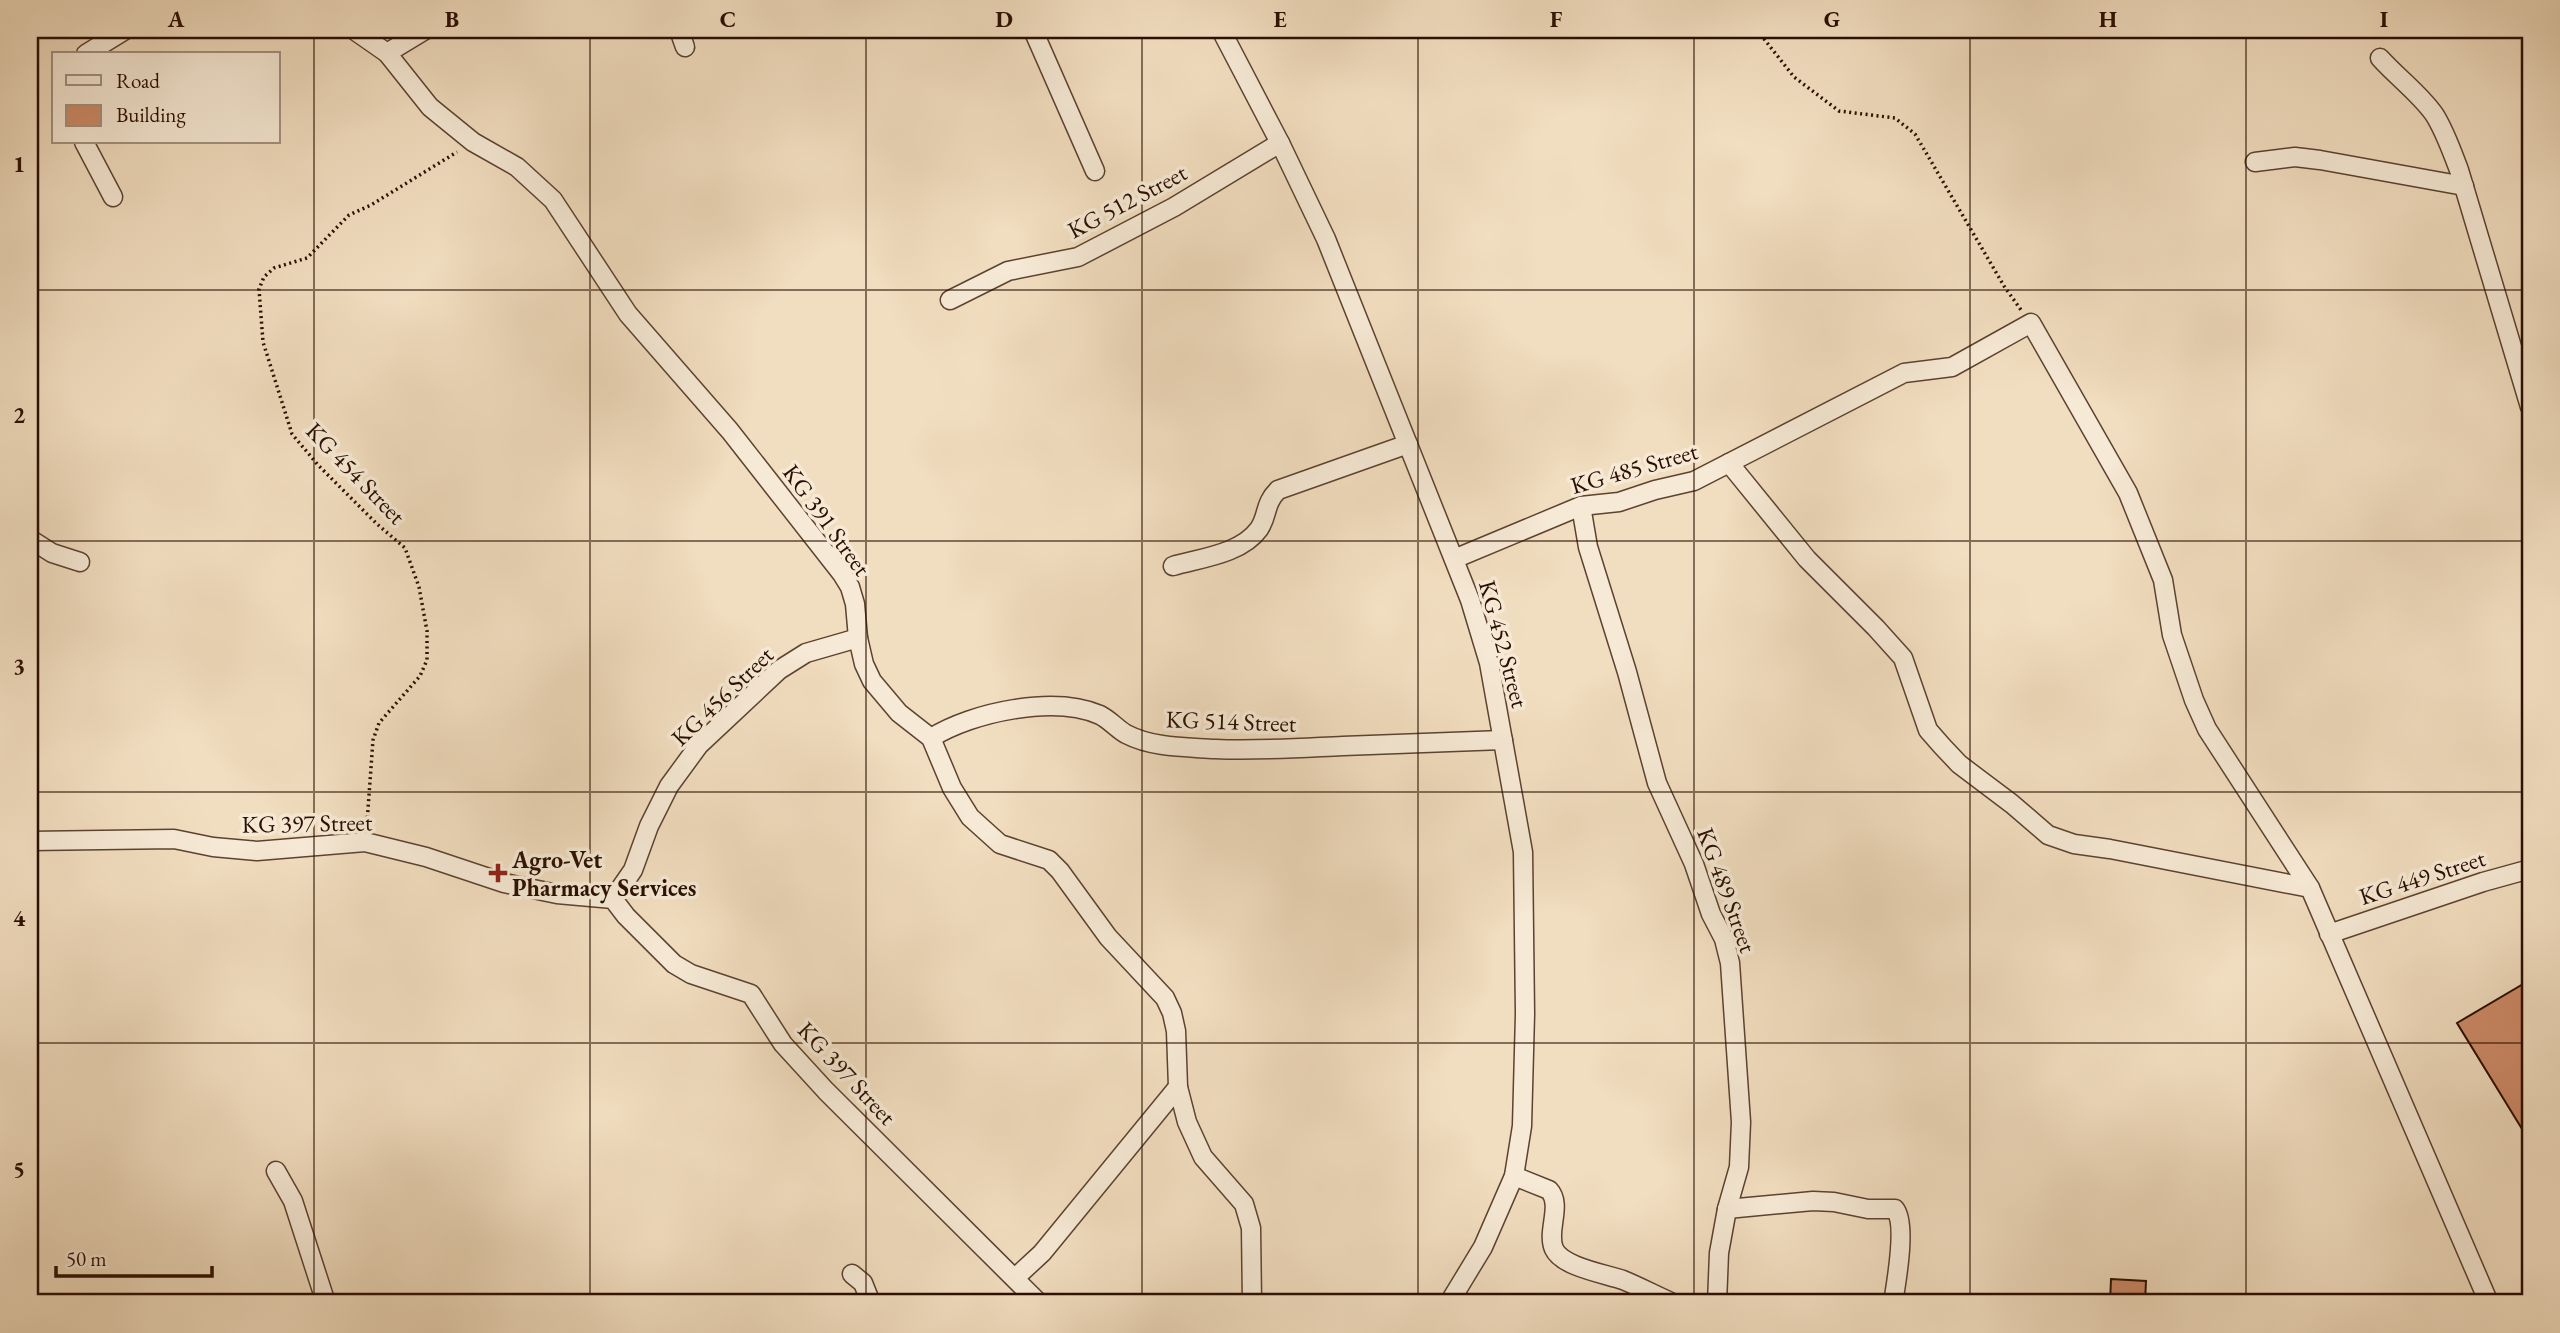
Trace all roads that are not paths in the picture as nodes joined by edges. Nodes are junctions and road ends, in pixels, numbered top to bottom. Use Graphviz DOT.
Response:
graph roads {
  1 [pos="125,30"];
  2 [pos="354,30"];
  3 [pos="425,30"];
  4 [pos="1032,30"];
  5 [pos="1221,30"];
  6 [pos="89,52"];
  7 [pos="387,53"];
  8 [pos="2380,58"];
  9 [pos="1280,142"];
  10 [pos="85,144"];
  11 [pos="2255,162"];
  12 [pos="1095,171"];
  13 [pos="2464,186"];
  14 [pos="113,197"];
  15 [pos="950,300"];
  16 [pos="2530,407"];
  17 [pos="1408,444"];
  18 [pos="1729,463"];
  19 [pos="1581,506"];
  20 [pos="30,540"];
  21 [pos="1454,559"];
  22 [pos="80,562"];
  23 [pos="1173,566"];
  24 [pos="858,638"];
  25 [pos="931,738"];
  26 [pos="1503,740"];
  27 [pos="30,841"];
  28 [pos="2530,869"];
  29 [pos="2309,888"];
  30 [pos="612,899"];
  31 [pos="2329,934"];
  32 [pos="1178,1087"];
  33 [pos="276,1171"];
  34 [pos="1514,1176"];
  35 [pos="1727,1209"];
  36 [pos="852,1274"];
  37 [pos="1015,1278"];
  38 [pos="1033,1301"];
  39 [pos="326,1303"];
  40 [pos="871,1303"];
  41 [pos="1252,1303"];
  42 [pos="1449,1303"];
  43 [pos="1673,1303"];
  44 [pos="1717,1303"];
  45 [pos="1893,1303"];
  46 [pos="2489,1303"];
  1 -- 6 [label="street"];
  2 -- 7 [label="street, KG 391 Street"];
  3 -- 7 [label="street"];
  4 -- 12 [label="street"];
  5 -- 9 [label="street, KG 452 Street"];
  7 -- 24 [label="street, KG 391 Street"];
  8 -- 13 [label="street"];
  9 -- 15 [label="street, KG 512 Street"];
  9 -- 17 [label="street, KG 452 Street"];
  10 -- 14 [label="street"];
  11 -- 13 [label="street"];
  13 -- 16 [label="street"];
  17 -- 21 [label="street, KG 452 Street"];
  17 -- 23 [label="street"];
  18 -- 19 [label="street, KG 485 Street"];
  18 -- 29 [label="street"];
  18 -- 29 [label="street, KG 485 Street"];
  19 -- 21 [label="street, KG 485 Street"];
  19 -- 35 [label="street, KG 489 Street"];
  20 -- 22 [label="street"];
  21 -- 26 [label="street, KG 452 Street"];
  24 -- 25 [label="street, KG 391 Street"];
  24 -- 30 [label="street, KG 456 Street"];
  25 -- 26 [label="street, KG 514 Street"];
  25 -- 32 [label="street, KG 391 Street"];
  26 -- 34 [label="street, KG 452 Street"];
  27 -- 30 [label="street, KG 397 Street"];
  28 -- 31 [label="street, KG 449 Street"];
  29 -- 31 [label="street"];
  30 -- 37 [label="street, KG 397 Street"];
  31 -- 46 [label="street"];
  32 -- 37 [label="street"];
  32 -- 41 [label="street, KG 391 Street"];
  33 -- 39 [label="street"];
  34 -- 42 [label="street, KG 452 Street"];
  34 -- 43 [label="street"];
  35 -- 44 [label="street, KG 489 Street"];
  35 -- 45 [label="street"];
  36 -- 40 [label="street"];
  37 -- 38 [label="street, KG 397 Street"];
}
